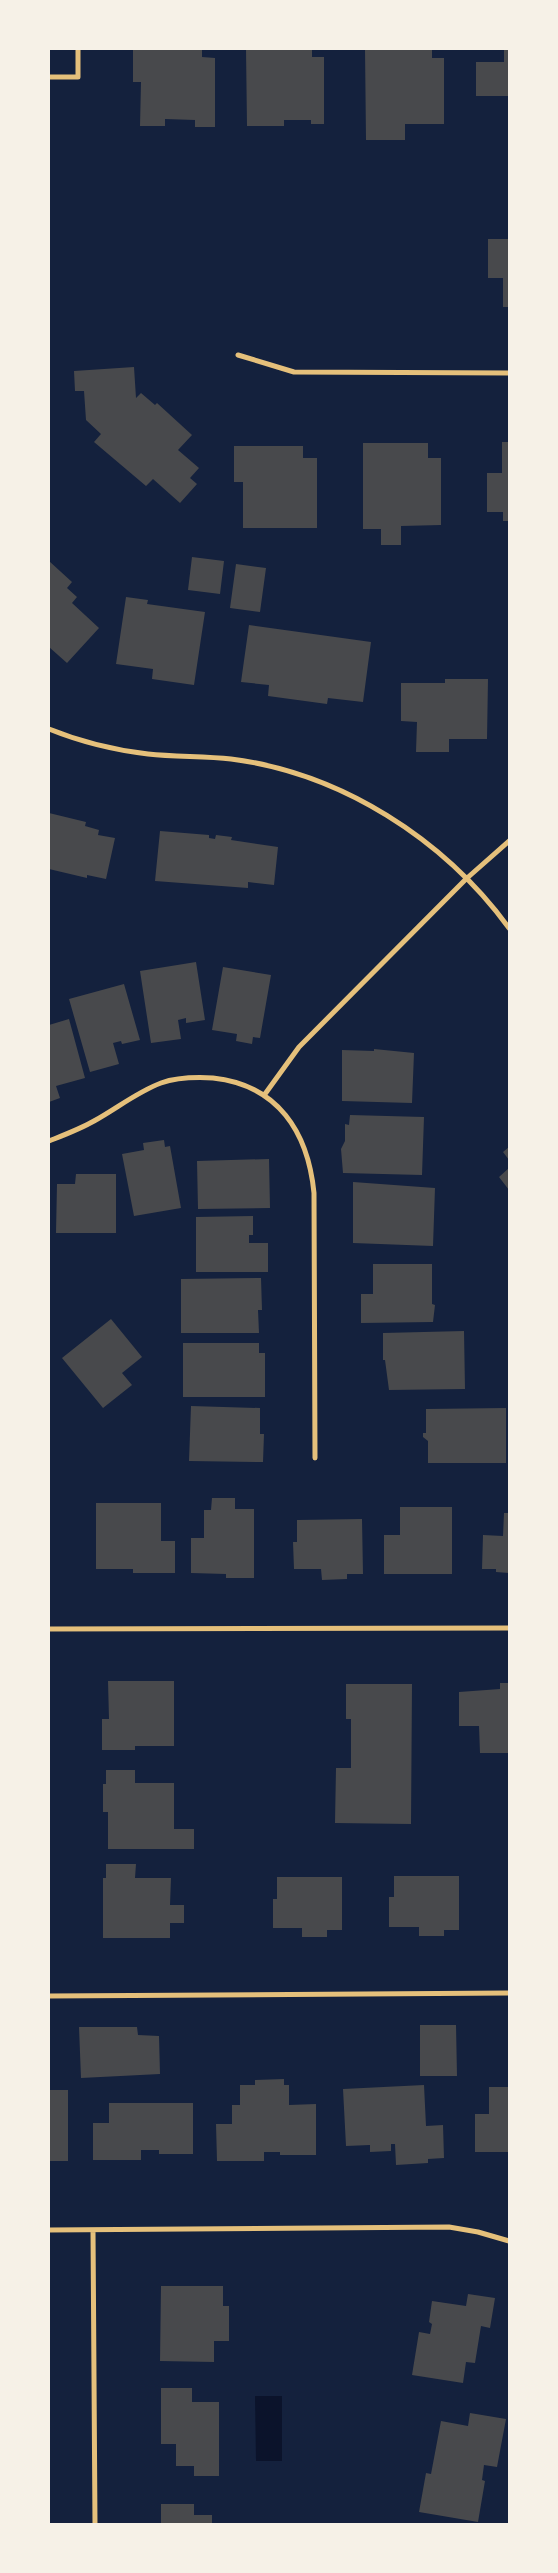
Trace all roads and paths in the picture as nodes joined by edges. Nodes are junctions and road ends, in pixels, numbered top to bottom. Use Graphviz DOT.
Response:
graph roads {
  1 [pos="78,49"];
  2 [pos="49,77"];
  3 [pos="238,356"];
  4 [pos="509,373"];
  5 [pos="49,730"];
  6 [pos="509,841"];
  7 [pos="466,879"];
  8 [pos="509,928"];
  9 [pos="264,1094"];
  10 [pos="49,1141"];
  11 [pos="315,1458"];
  12 [pos="509,1628"];
  13 [pos="49,1629"];
  14 [pos="509,1993"];
  15 [pos="49,1996"];
  16 [pos="49,2230"];
  17 [pos="93,2230"];
  18 [pos="509,2241"];
  19 [pos="95,2524"];
  1 -- 2 [label="street"];
  3 -- 4 [label="street"];
  5 -- 7 [label="street"];
  6 -- 7 [label="street"];
  7 -- 8 [label="street"];
  7 -- 9 [label="street"];
  9 -- 10 [label="street"];
  9 -- 11 [label="street"];
  12 -- 13 [label="street"];
  14 -- 15 [label="street"];
  16 -- 17 [label="street"];
  17 -- 18 [label="street"];
  17 -- 19 [label="street"];
}
